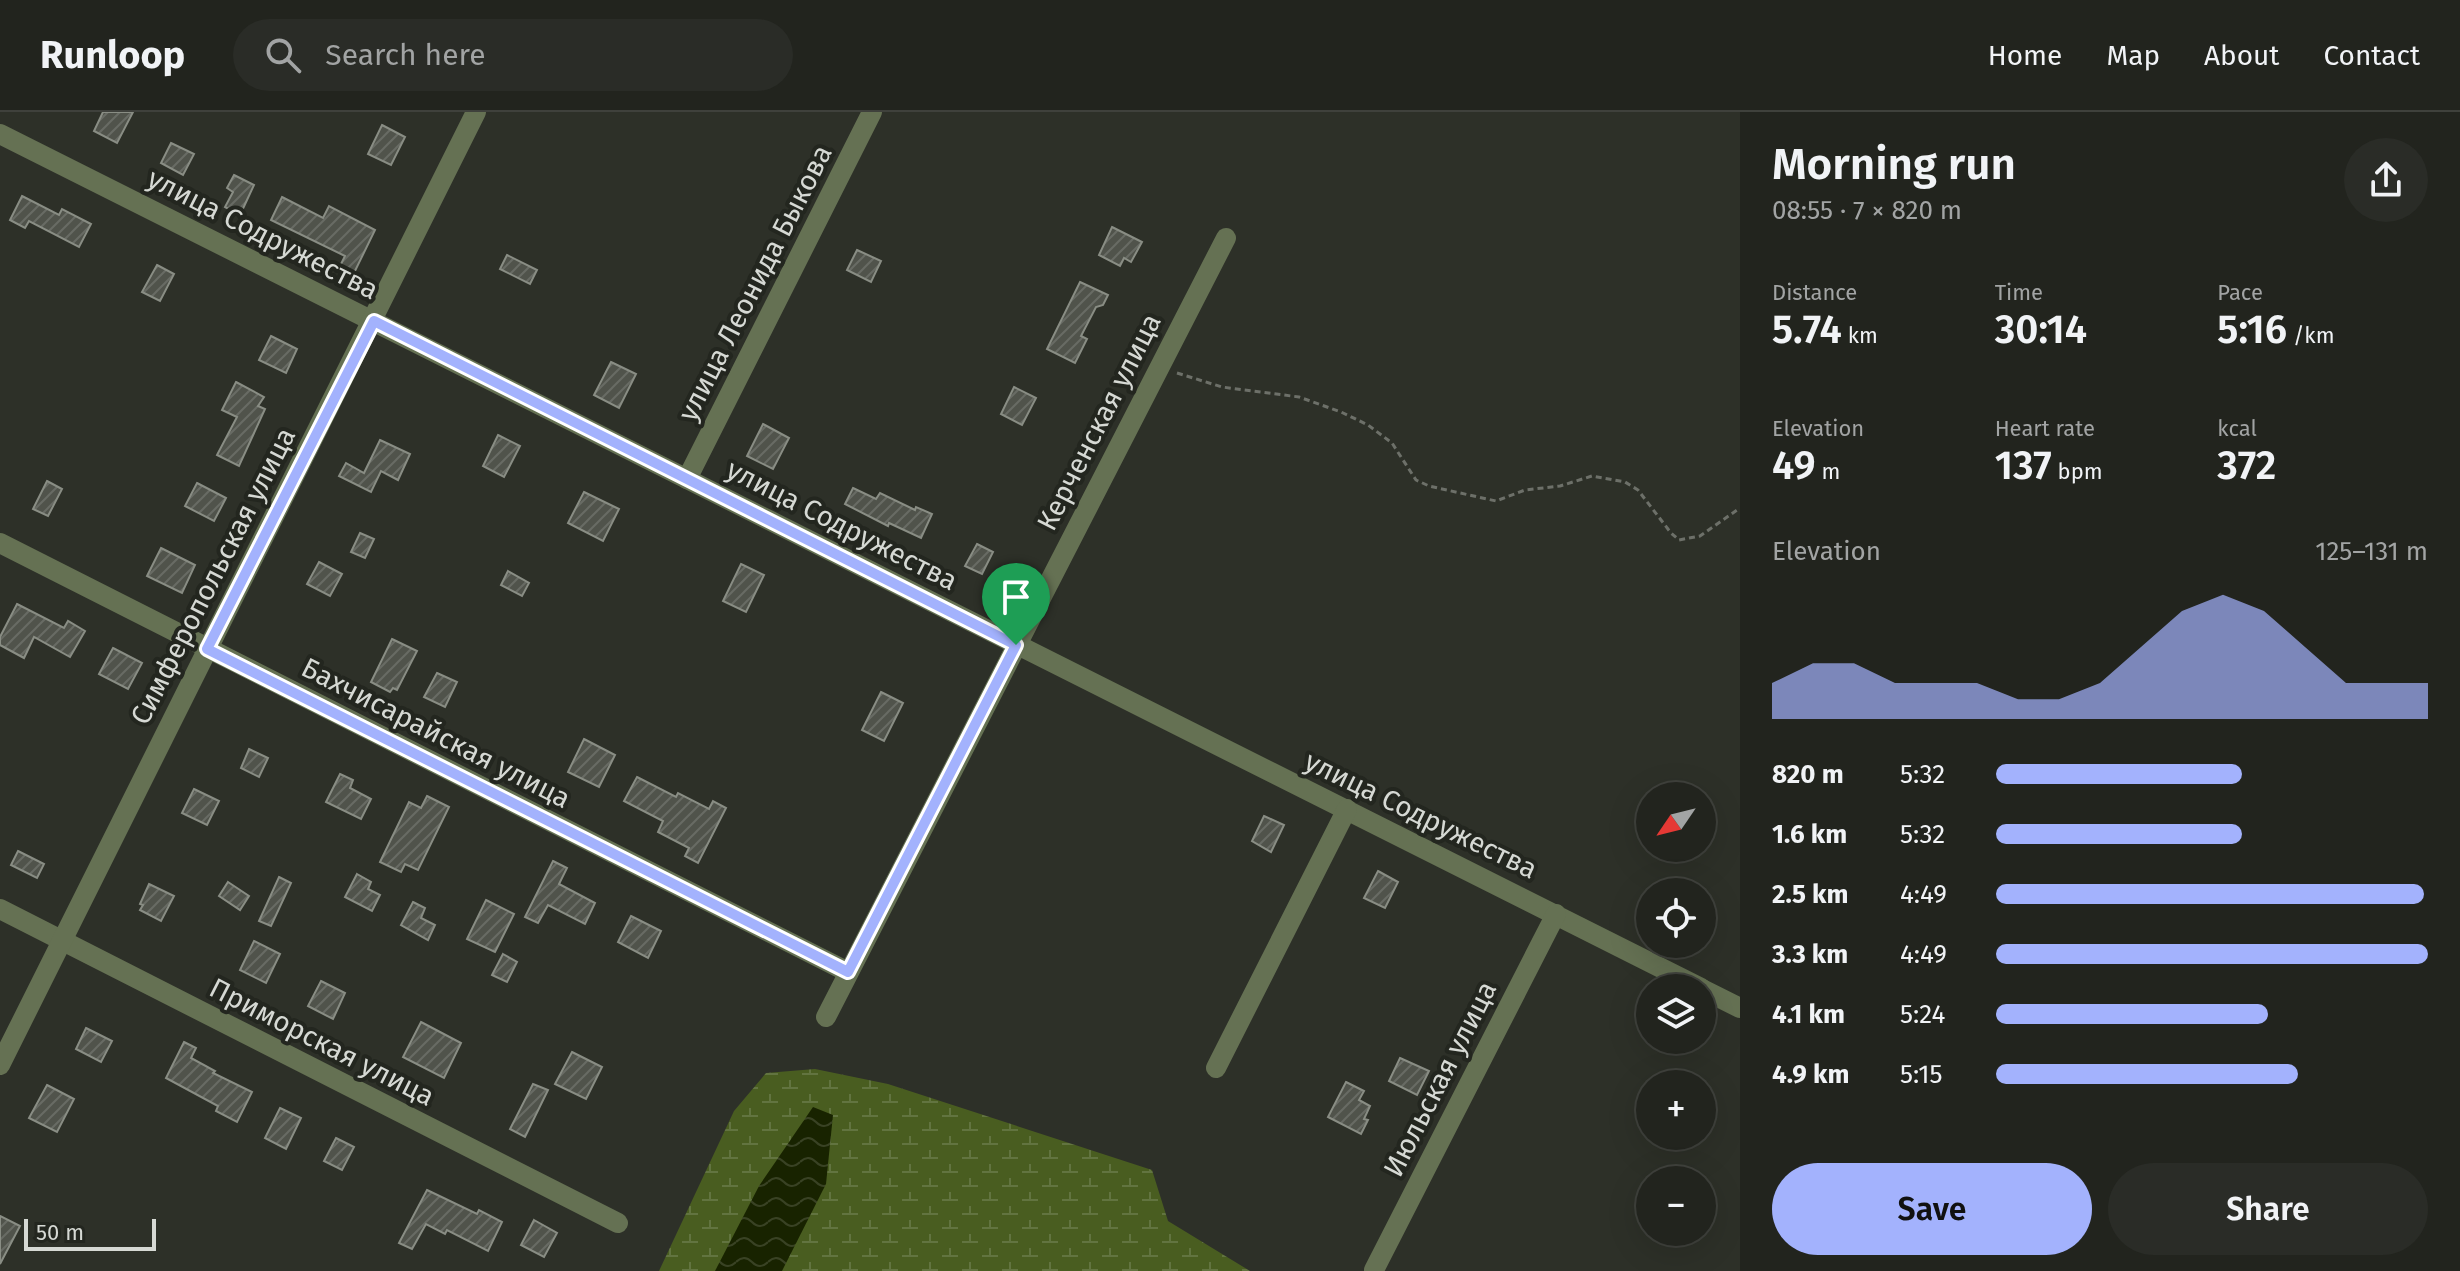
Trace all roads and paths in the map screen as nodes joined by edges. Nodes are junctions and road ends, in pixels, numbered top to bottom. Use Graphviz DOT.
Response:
graph roads {
  1 [pos="476,112"];
  2 [pos="872,112"];
  3 [pos="0,134"];
  4 [pos="1226,238"];
  5 [pos="374,321"];
  6 [pos="1158,368"];
  7 [pos="687,479"];
  8 [pos="1740,508"];
  9 [pos="0,543"];
  10 [pos="1016,645"];
  11 [pos="207,649"];
  12 [pos="1347,809"];
  13 [pos="0,909"];
  14 [pos="1556,914"];
  15 [pos="63,941"];
  16 [pos="848,972"];
  17 [pos="1674,974"];
  18 [pos="1716,996"];
  19 [pos="1740,1008"];
  20 [pos="826,1017"];
  21 [pos="0,1065"];
  22 [pos="1216,1068"];
  23 [pos="618,1223"];
  24 [pos="1374,1270"];
  1 -- 5 [label="street, Симферопольская улица"];
  2 -- 7 [label="street, улица Леонида Быкова"];
  3 -- 5 [label="street, улица Содружества"];
  4 -- 6 [label="street, Керченская улица"];
  5 -- 7 [label="street, улица Содружества"];
  5 -- 11 [label="street, Симферопольская улица"];
  6 -- 8 [label="path"];
  6 -- 10 [label="street, Керченская улица"];
  7 -- 10 [label="street, улица Содружества"];
  9 -- 11 [label="street, Бахчисарайская улица"];
  10 -- 12 [label="street, улица Содружества"];
  10 -- 16 [label="street, Керченская улица"];
  11 -- 15 [label="street, Симферопольская улица"];
  11 -- 16 [label="street, Бахчисарайская улица"];
  12 -- 14 [label="street, улица Содружества"];
  12 -- 22 [label="street"];
  13 -- 15 [label="street, Приморская улица"];
  14 -- 17 [label="street, улица Содружества"];
  14 -- 24 [label="street, Июльская улица"];
  15 -- 21 [label="street, Симферопольская улица"];
  15 -- 23 [label="street, Приморская улица"];
  16 -- 20 [label="street, Керченская улица"];
  18 -- 19 [label="street, улица Содружества"];
}
